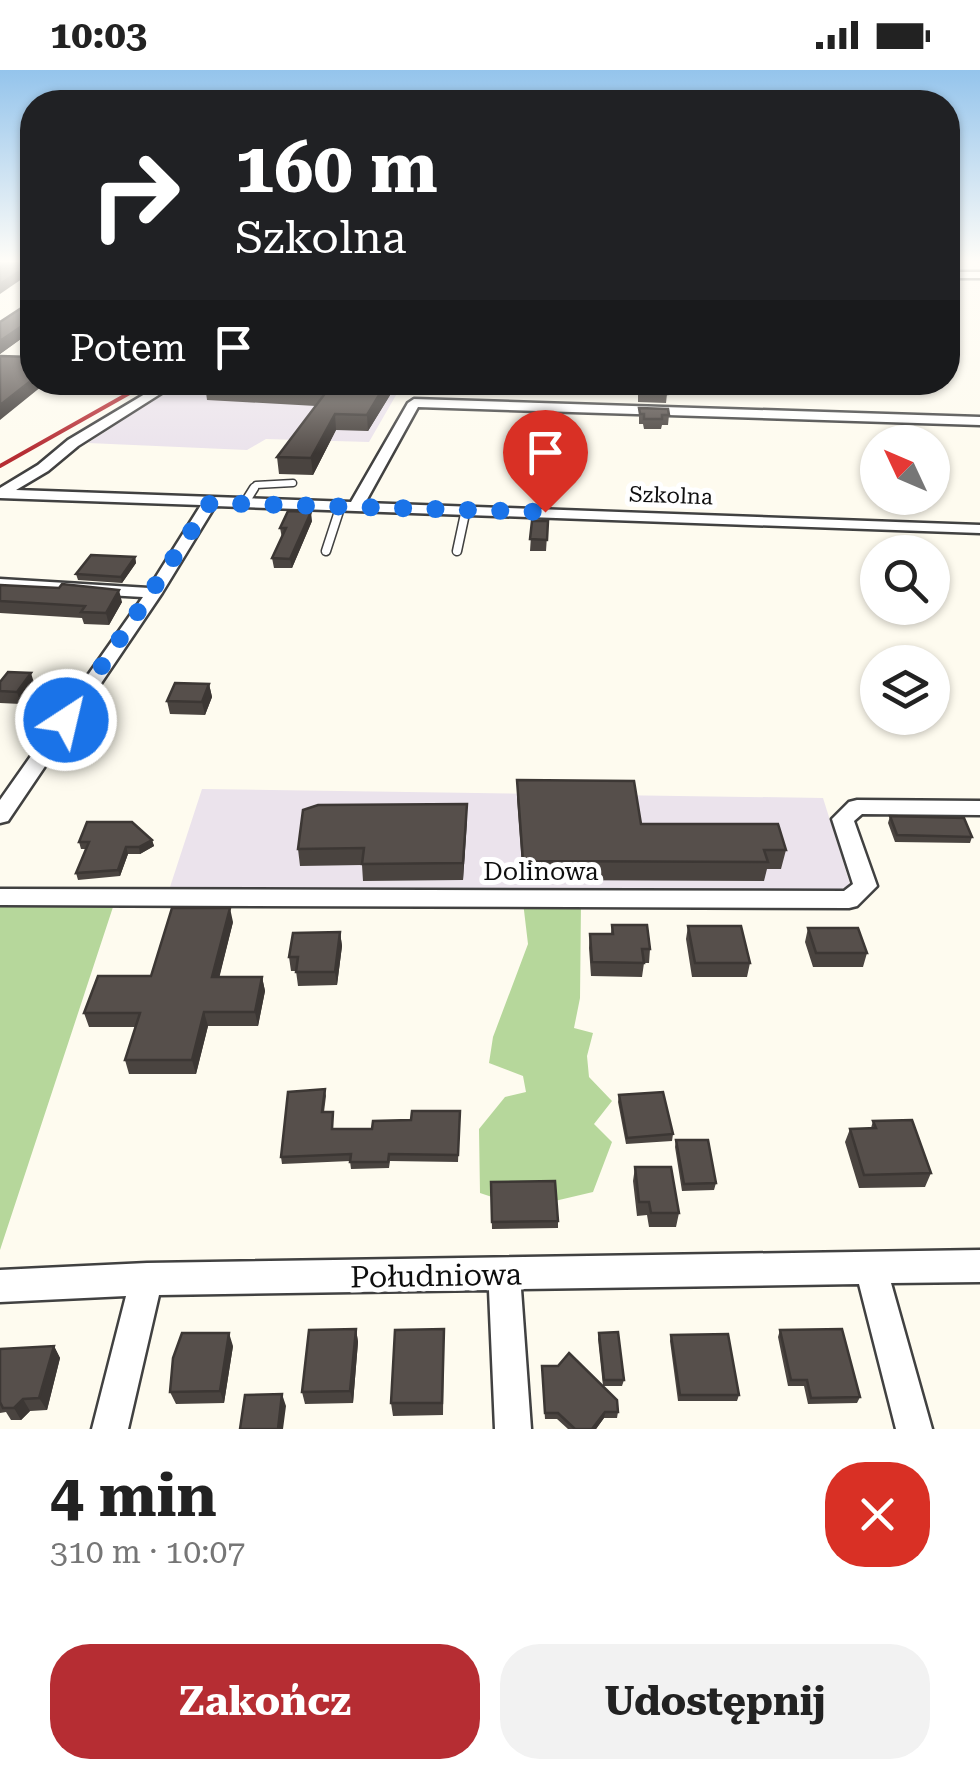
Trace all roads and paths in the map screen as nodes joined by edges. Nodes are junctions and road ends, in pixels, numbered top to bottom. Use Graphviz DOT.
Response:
graph roads {
  1 [pos="153,395"];
  2 [pos="980,421"];
  3 [pos="293,482"];
  4 [pos="0,494"];
  5 [pos="210,503"];
  6 [pos="244,504"];
  7 [pos="349,505"];
  8 [pos="466,510"];
  9 [pos="980,529"];
  10 [pos="326,550"];
  11 [pos="457,552"];
  12 [pos="0,584"];
  13 [pos="154,593"];
  14 [pos="980,808"];
  15 [pos="0,816"];
  16 [pos="0,896"];
  17 [pos="980,1266"];
  18 [pos="872,1269"];
  19 [pos="504,1276"];
  20 [pos="147,1279"];
  21 [pos="0,1286"];
  22 [pos="110,1429"];
  23 [pos="513,1429"];
  24 [pos="914,1429"];
  1 -- 4 [label="street"];
  2 -- 7 [label="street"];
  3 -- 6 [label="lane"];
  4 -- 5 [label="street, Szkolna"];
  5 -- 6 [label="street, Szkolna"];
  5 -- 13 [label="street"];
  6 -- 7 [label="street, Szkolna"];
  7 -- 8 [label="street, Szkolna"];
  7 -- 10 [label="lane"];
  8 -- 9 [label="street, Szkolna"];
  8 -- 11 [label="lane"];
  12 -- 13 [label="street"];
  13 -- 15 [label="street"];
  14 -- 16 [label="street, Dolinowa"];
  17 -- 18 [label="street, Południowa"];
  18 -- 19 [label="street, Południowa"];
  18 -- 24 [label="street"];
  19 -- 20 [label="street, Południowa"];
  19 -- 23 [label="street"];
  20 -- 21 [label="street, Południowa"];
  20 -- 22 [label="street"];
}
